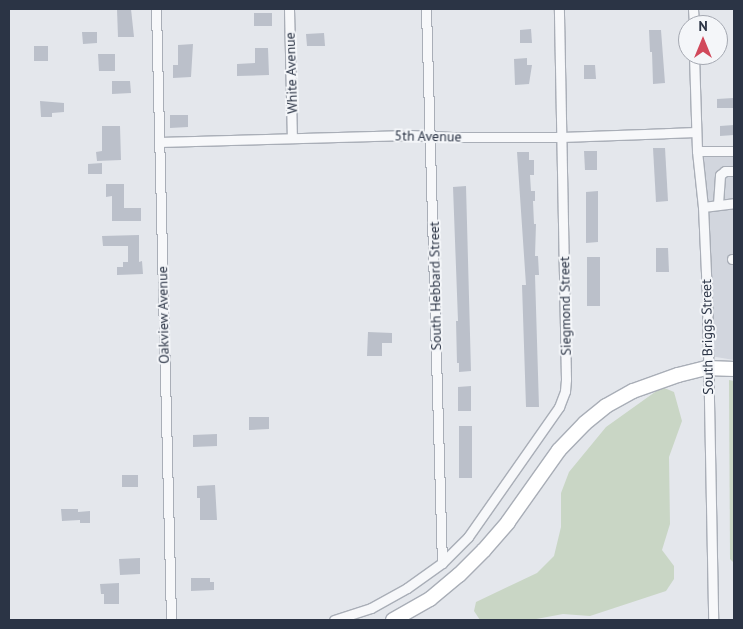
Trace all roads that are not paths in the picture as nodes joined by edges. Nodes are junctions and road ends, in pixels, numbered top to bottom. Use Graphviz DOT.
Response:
graph roads {
  1 [pos="156,9"];
  2 [pos="289,9"];
  3 [pos="426,9"];
  4 [pos="559,9"];
  5 [pos="694,65"];
  6 [pos="696,132"];
  7 [pos="431,136"];
  8 [pos="561,137"];
  9 [pos="292,138"];
  10 [pos="159,142"];
  11 [pos="697,151"];
  12 [pos="734,151"];
  13 [pos="734,171"];
  14 [pos="718,204"];
  15 [pos="734,204"];
  16 [pos="703,207"];
  17 [pos="707,368"];
  18 [pos="734,369"];
  19 [pos="442,563"];
  20 [pos="713,618"];
  21 [pos="171,620"];
  22 [pos="334,620"];
  23 [pos="393,620"];
  1 -- 10 [label="street, Oakview Avenue"];
  2 -- 9 [label="street, White Avenue"];
  3 -- 7 [label="street, South Hebbard Street"];
  4 -- 8 [label="street, Siegmond Street"];
  5 -- 6 [label="street, South Briggs Street"];
  6 -- 8 [label="street, 5th Avenue"];
  6 -- 11 [label="street, South Briggs Street"];
  7 -- 8 [label="street, 5th Avenue"];
  7 -- 9 [label="street, 5th Avenue"];
  7 -- 19 [label="street, South Hebbard Street"];
  8 -- 19 [label="street, Siegmond Street"];
  9 -- 10 [label="street, 5th Avenue"];
  10 -- 21 [label="street, Oakview Avenue"];
  11 -- 12 [label="street"];
  11 -- 16 [label="street, South Briggs Street"];
  13 -- 14 [label="street"];
  14 -- 15 [label="street"];
  14 -- 16 [label="street"];
  16 -- 17 [label="street, South Briggs Street"];
  17 -- 18 [label="highway"];
  17 -- 20 [label="street, South Briggs Street"];
  17 -- 23 [label="highway"];
  19 -- 22 [label="street, Siegmond Street"];
}
